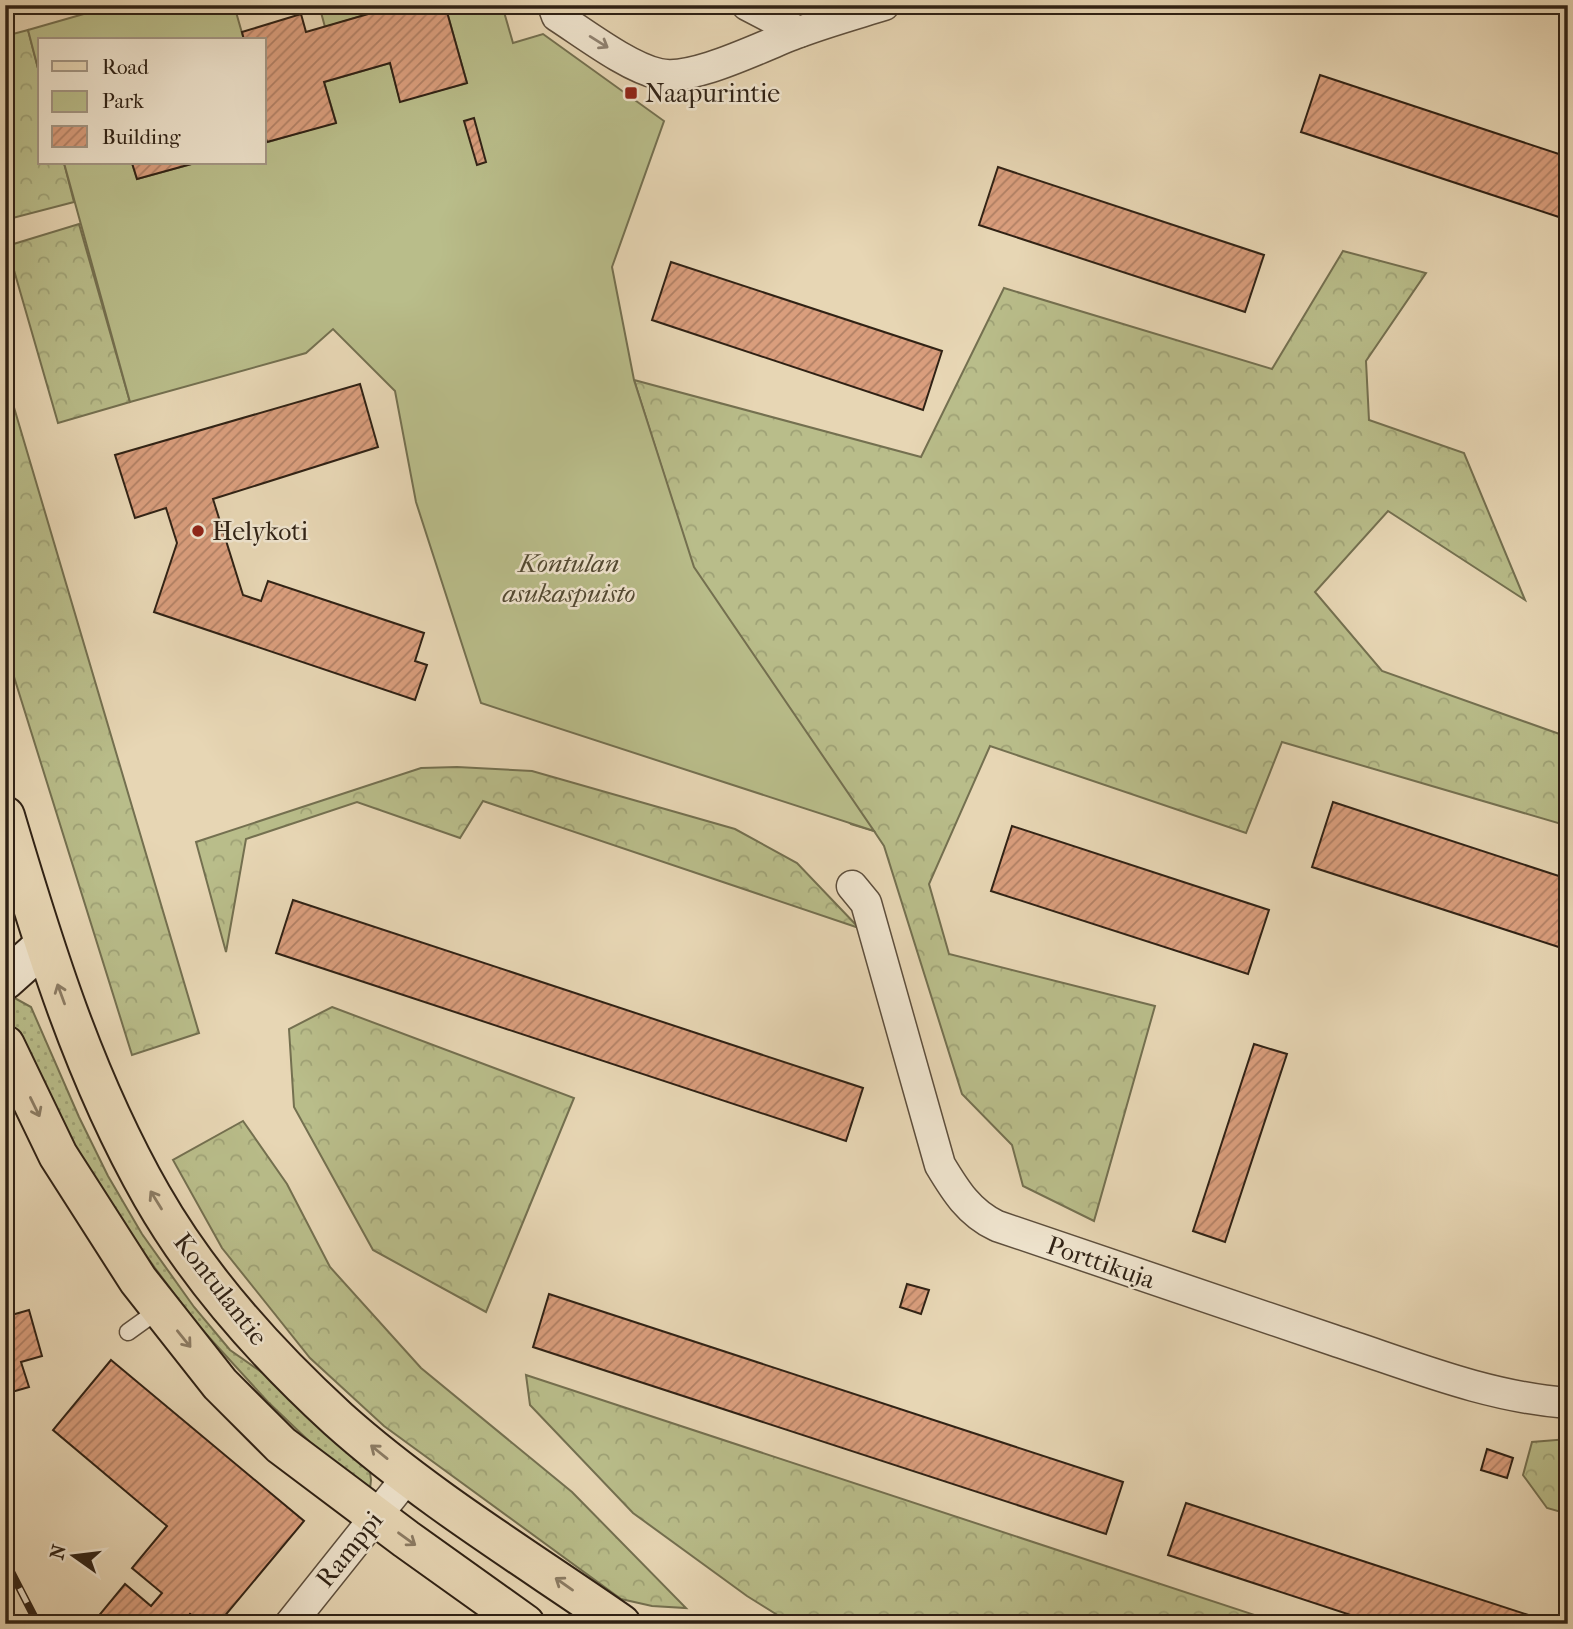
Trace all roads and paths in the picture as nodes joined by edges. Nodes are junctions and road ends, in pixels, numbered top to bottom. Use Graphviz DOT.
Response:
graph roads {
  1 [pos="553,5"];
  2 [pos="747,5"];
  3 [pos="884,5"];
  4 [pos="799,32"];
  5 [pos="5,817"];
  6 [pos="852,886"];
  7 [pos="43,946"];
  8 [pos="5,951"];
  9 [pos="5,980"];
  10 [pos="5,1045"];
  11 [pos="160,1308"];
  12 [pos="128,1332"];
  13 [pos="1568,1403"];
  14 [pos="409,1475"];
  15 [pos="376,1516"];
  16 [pos="290,1624"];
  17 [pos="525,1624"];
  18 [pos="621,1624"];
  1 -- 4 [label="street, one-way"];
  2 -- 4 [label="street"];
  3 -- 4 [label="street"];
  5 -- 7 [label="main road, Kontulantie"];
  6 -- 13 [label="street, Porttikuja"];
  7 -- 8 [label="main road"];
  7 -- 9 [label="main road"];
  14 -- 7 [label="main road, Kontulantie, one-way"];
  10 -- 11 [label="main road, one-way"];
  11 -- 12 [label="lane"];
  11 -- 15 [label="main road, one-way"];
  14 -- 15 [label="street, Ramppi"];
  18 -- 14 [label="main road, Kontulantie, one-way"];
  15 -- 16 [label="street, Ramppi"];
  15 -- 17 [label="main road, one-way"];
}
